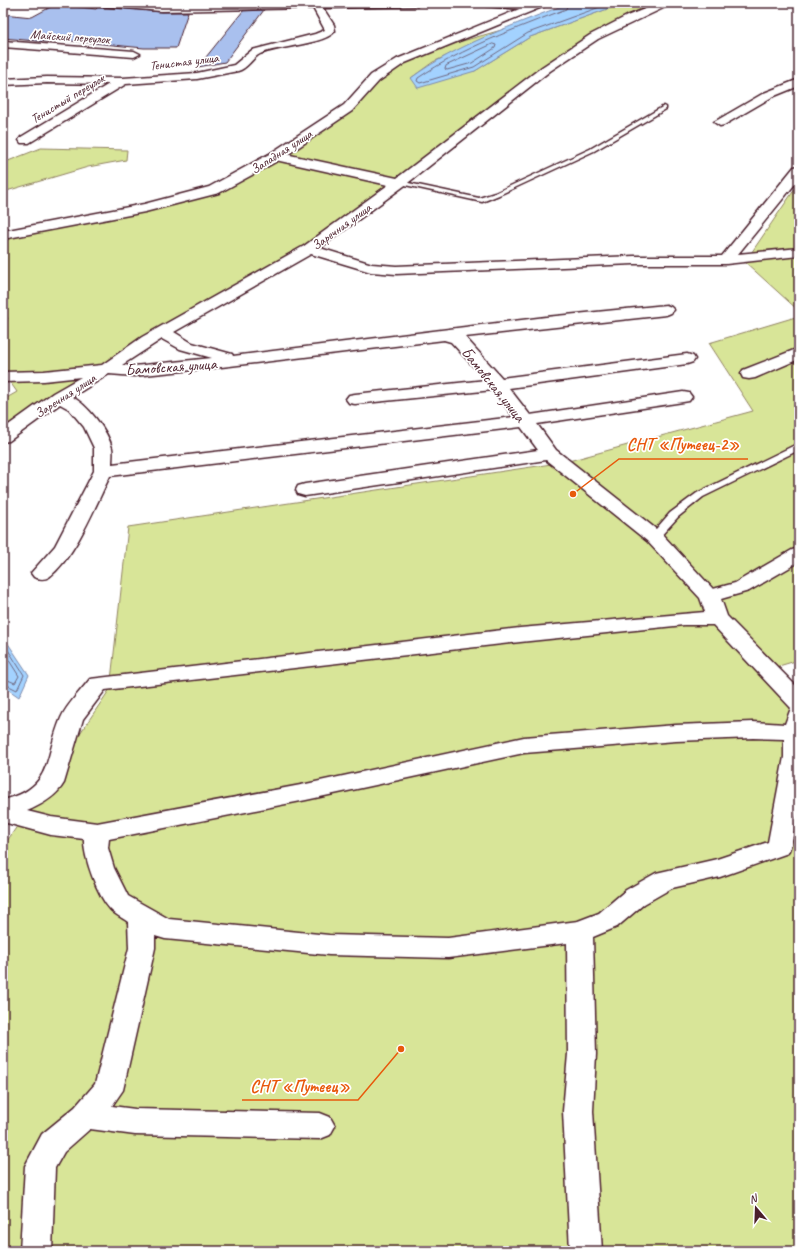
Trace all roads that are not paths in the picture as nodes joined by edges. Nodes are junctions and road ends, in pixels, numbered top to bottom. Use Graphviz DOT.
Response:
graph roads {
  1 [pos="101,3"];
  2 [pos="417,3"];
  3 [pos="486,3"];
  4 [pos="669,3"];
  5 [pos="538,5"];
  6 [pos="317,6"];
  7 [pos="3,44"];
  8 [pos="134,54"];
  9 [pos="124,81"];
  10 [pos="3,82"];
  11 [pos="799,82"];
  12 [pos="664,108"];
  13 [pos="720,122"];
  14 [pos="25,140"];
  15 [pos="276,156"];
  16 [pos="799,170"];
  17 [pos="399,183"];
  18 [pos="3,235"];
  19 [pos="309,249"];
  20 [pos="799,252"];
  21 [pos="726,260"];
  22 [pos="666,310"];
  23 [pos="162,332"];
  24 [pos="444,335"];
  25 [pos="799,353"];
  26 [pos="687,359"];
  27 [pos="241,360"];
  28 [pos="106,370"];
  29 [pos="749,374"];
  30 [pos="3,377"];
  31 [pos="498,384"];
  32 [pos="59,397"];
  33 [pos="683,397"];
  34 [pos="355,400"];
  35 [pos="524,421"];
  36 [pos="3,437"];
  37 [pos="799,446"];
  38 [pos="550,454"];
  39 [pos="103,471"];
  40 [pos="305,490"];
  41 [pos="654,537"];
  42 [pos="799,554"];
  43 [pos="41,573"];
  44 [pos="709,596"];
  45 [pos="718,618"];
  46 [pos="799,703"];
  47 [pos="797,722"];
  48 [pos="3,809"];
  49 [pos="3,813"];
  50 [pos="97,832"];
  51 [pos="141,917"];
  52 [pos="580,931"];
  53 [pos="85,1116"];
  54 [pos="320,1126"];
  55 [pos="36,1251"];
  56 [pos="586,1251"];
  1 -- 6 [label="street"];
  2 -- 6 [label="street"];
  3 -- 5 [label="street"];
  4 -- 17 [label="street, Заречная улица"];
  5 -- 15 [label="main road, Западная улица"];
  6 -- 9 [label="street, Тенистая улица"];
  7 -- 8 [label="street, Майский переулок"];
  9 -- 10 [label="street, Тенистая улица"];
  9 -- 14 [label="street, Тенистый переулок"];
  11 -- 13 [label="street"];
  12 -- 17 [label="lane"];
  15 -- 17 [label="street"];
  15 -- 18 [label="main road, Западная улица"];
  16 -- 21 [label="street"];
  17 -- 19 [label="street, Заречная улица"];
  19 -- 21 [label="street"];
  19 -- 23 [label="street, Заречная улица"];
  20 -- 21 [label="street"];
  22 -- 24 [label="street"];
  23 -- 27 [label="street"];
  23 -- 28 [label="street, Заречная улица"];
  24 -- 27 [label="street, Бамовская улица"];
  24 -- 31 [label="street, Бамовская улица"];
  25 -- 29 [label="street"];
  26 -- 31 [label="street"];
  27 -- 28 [label="street, Бамовская улица"];
  28 -- 30 [label="street, Бамовская улица"];
  28 -- 32 [label="street, Заречная улица"];
  31 -- 34 [label="street"];
  31 -- 35 [label="street, Бамовская улица"];
  32 -- 36 [label="street, Заречная улица"];
  32 -- 39 [label="street"];
  33 -- 35 [label="street"];
  35 -- 38 [label="street, Бамовская улица"];
  35 -- 39 [label="street"];
  37 -- 41 [label="lane"];
  38 -- 40 [label="street"];
  38 -- 41 [label="street, Бамовская улица"];
  39 -- 43 [label="street"];
  41 -- 44 [label="street, Бамовская улица"];
  42 -- 44 [label="street"];
  44 -- 45 [label="street, Бамовская улица"];
  45 -- 46 [label="street, Бамовская улица"];
  45 -- 48 [label="street"];
  47 -- 50 [label="street"];
  47 -- 52 [label="street"];
  49 -- 50 [label="street"];
  50 -- 51 [label="street"];
  51 -- 52 [label="street"];
  51 -- 53 [label="street"];
  52 -- 56 [label="street"];
  53 -- 54 [label="street"];
  53 -- 55 [label="street"];
}
